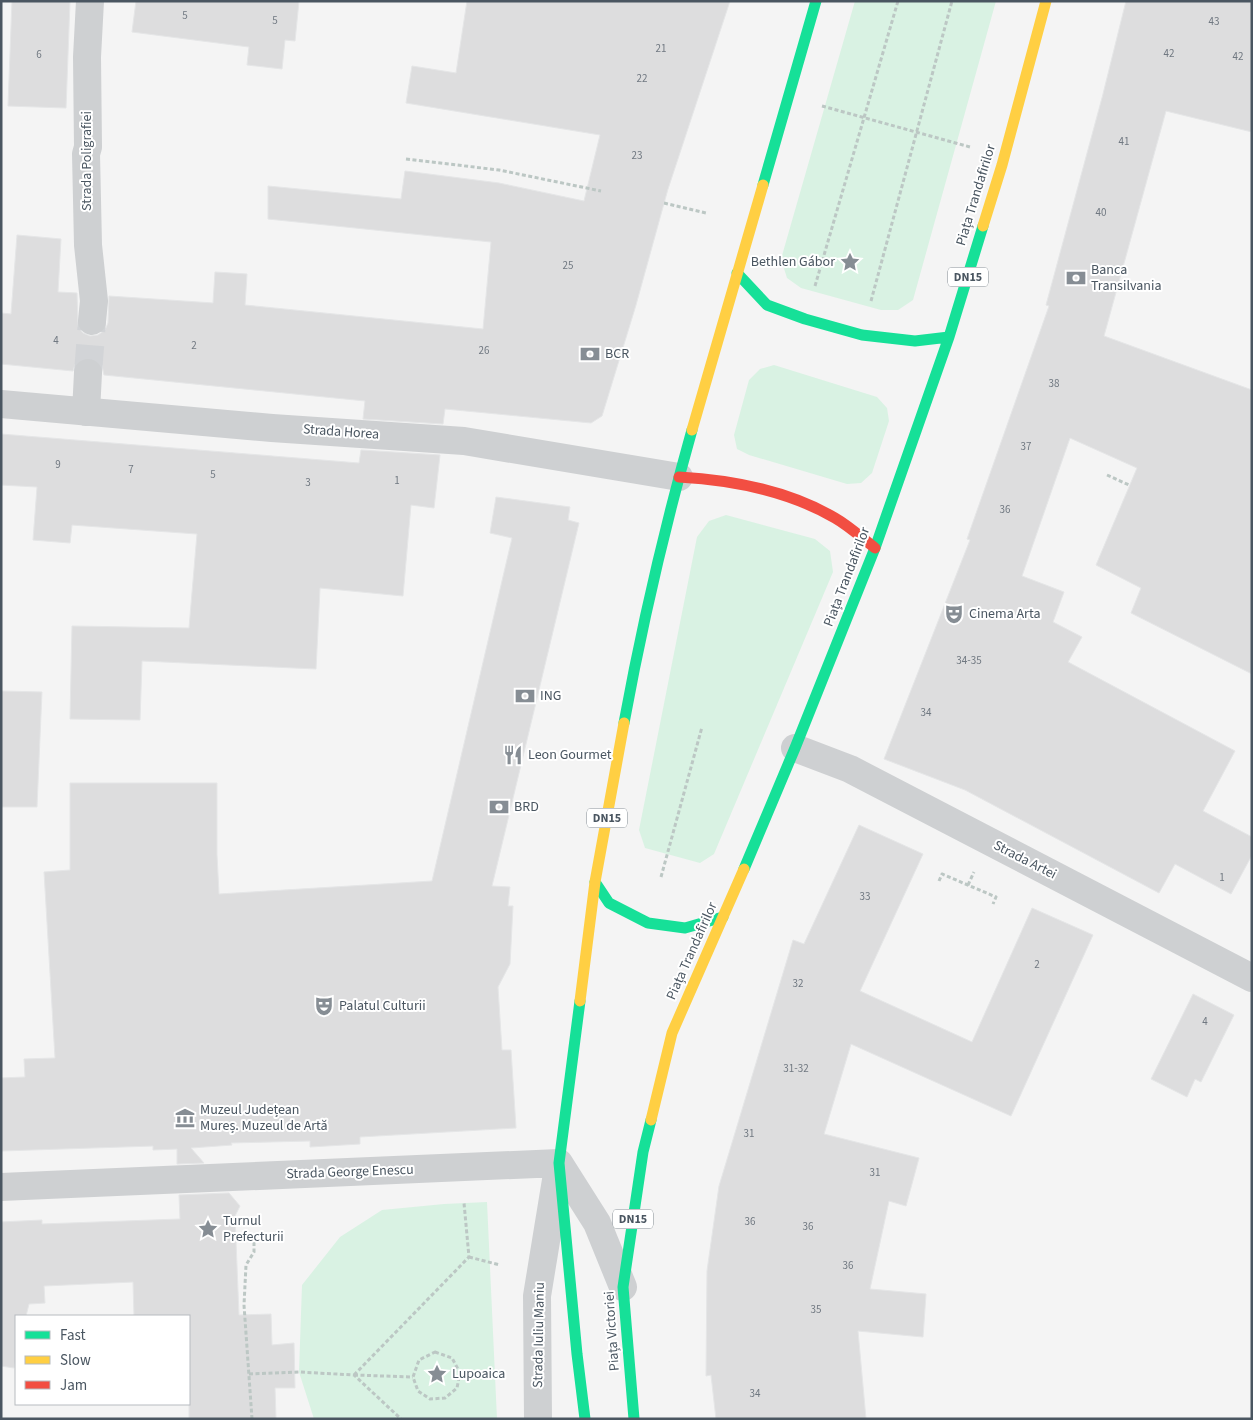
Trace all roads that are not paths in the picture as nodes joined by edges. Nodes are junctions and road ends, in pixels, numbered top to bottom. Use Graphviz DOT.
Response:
graph roads {
  1 [pos="90,1"];
  2 [pos="816,1"];
  3 [pos="1046,1"];
  4 [pos="737,273"];
  5 [pos="93,311"];
  6 [pos="950,337"];
  7 [pos="88,373"];
  8 [pos="1,404"];
  9 [pos="86,412"];
  10 [pos="679,477"];
  11 [pos="874,548"];
  12 [pos="795,748"];
  13 [pos="595,882"];
  14 [pos="723,917"];
  15 [pos="1252,978"];
  16 [pos="643,1152"];
  17 [pos="558,1163"];
  18 [pos="1,1187"];
  19 [pos="623,1287"];
  20 [pos="538,1419"];
  21 [pos="585,1419"];
  22 [pos="634,1419"];
  1 -- 5 [label="street, Strada Poligrafiei"];
  2 -- 4 [label="main road, DN15"];
  3 -- 6 [label="main road, Piața Trandafirilor / DN15"];
  4 -- 6 [label="main road"];
  4 -- 10 [label="main road, DN15"];
  6 -- 11 [label="main road, Piața Trandafirilor / DN15"];
  7 -- 9 [label="street"];
  8 -- 9 [label="street, Strada Horea"];
  9 -- 10 [label="street, Strada Horea"];
  10 -- 11 [label="main road"];
  10 -- 13 [label="main road, DN15"];
  11 -- 12 [label="main road, Piața Trandafirilor / DN15"];
  12 -- 14 [label="main road, Piața Trandafirilor / DN15"];
  12 -- 15 [label="street, Strada Artei"];
  13 -- 14 [label="main road"];
  13 -- 17 [label="main road, DN15"];
  14 -- 16 [label="main road, Piața Trandafirilor / DN15"];
  16 -- 19 [label="main road, Piața Victoriei / DN15"];
  17 -- 18 [label="street, Strada George Enescu"];
  17 -- 19 [label="street"];
  17 -- 20 [label="street, Strada Iuliu Maniu"];
  17 -- 21 [label="main road"];
  19 -- 22 [label="main road, Piața Victoriei / DN15"];
}
